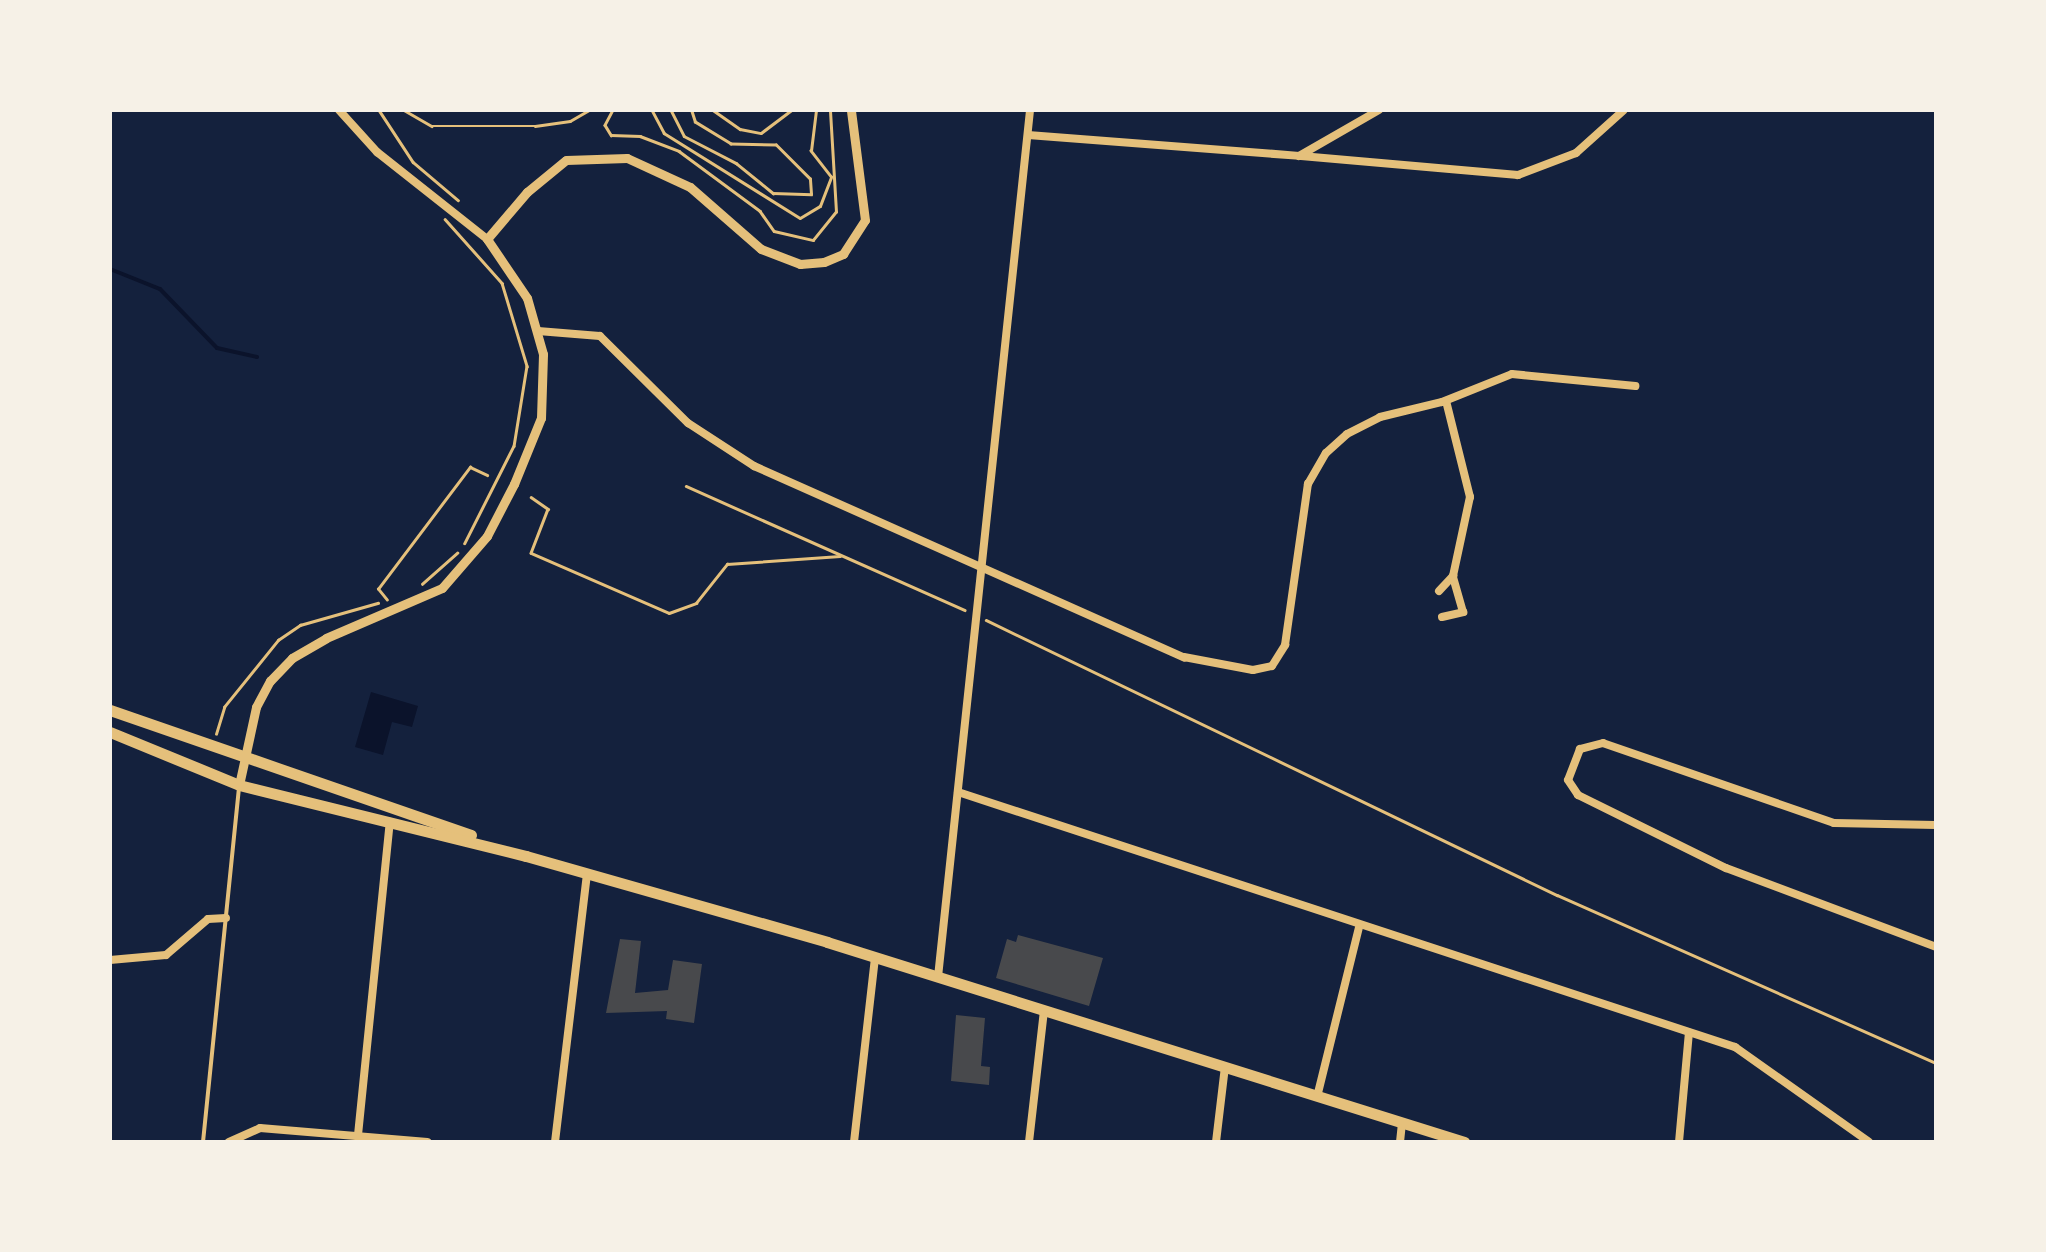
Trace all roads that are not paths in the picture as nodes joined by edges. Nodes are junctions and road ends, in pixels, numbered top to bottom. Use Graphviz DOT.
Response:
graph roads {
  1 [pos="339,110"];
  2 [pos="851,110"];
  3 [pos="1030,110"];
  4 [pos="1379,110"];
  5 [pos="1624,110"];
  6 [pos="1028,135"];
  7 [pos="1299,156"];
  8 [pos="487,239"];
  9 [pos="538,331"];
  10 [pos="1635,386"];
  11 [pos="1446,401"];
  12 [pos="986,570"];
  13 [pos="1453,576"];
  14 [pos="1439,591"];
  15 [pos="1442,617"];
  16 [pos="110,710"];
  17 [pos="110,732"];
  18 [pos="244,758"];
  19 [pos="239,785"];
  20 [pos="958,792"];
  21 [pos="392,805"];
  22 [pos="390,820"];
  23 [pos="1936,826"];
  24 [pos="526,856"];
  25 [pos="587,873"];
  26 [pos="226,918"];
  27 [pos="1360,927"];
  28 [pos="1936,947"];
  29 [pos="875,958"];
  30 [pos="110,960"];
  31 [pos="938,977"];
  32 [pos="1044,1010"];
  33 [pos="1689,1032"];
  34 [pos="1225,1067"];
  35 [pos="1317,1098"];
  36 [pos="1402,1121"];
  37 [pos="358,1136"];
  38 [pos="202,1142"];
  39 [pos="230,1142"];
  40 [pos="427,1142"];
  41 [pos="555,1142"];
  42 [pos="854,1142"];
  43 [pos="1029,1142"];
  44 [pos="1216,1142"];
  45 [pos="1400,1142"];
  46 [pos="1464,1142"];
  47 [pos="1679,1142"];
  48 [pos="1870,1142"];
  1 -- 8 [label="street"];
  2 -- 8 [label="street"];
  3 -- 6 [label="street"];
  4 -- 7 [label="street"];
  5 -- 7 [label="street"];
  6 -- 7 [label="street"];
  6 -- 12 [label="street"];
  8 -- 9 [label="street"];
  9 -- 12 [label="street"];
  9 -- 18 [label="street"];
  10 -- 11 [label="street"];
  11 -- 12 [label="street"];
  11 -- 13 [label="street"];
  12 -- 20 [label="street"];
  13 -- 14 [label="street"];
  13 -- 15 [label="street"];
  16 -- 18 [label="main road"];
  17 -- 19 [label="main road"];
  18 -- 19 [label="street"];
  18 -- 21 [label="main road"];
  19 -- 22 [label="main road"];
  19 -- 26 [label="lane"];
  20 -- 27 [label="street"];
  20 -- 31 [label="street"];
  21 -- 22 [label="street"];
  21 -- 24 [label="main road"];
  22 -- 24 [label="main road"];
  22 -- 37 [label="street"];
  23 -- 28 [label="street"];
  24 -- 25 [label="main road"];
  25 -- 29 [label="main road"];
  25 -- 41 [label="street"];
  26 -- 30 [label="street"];
  26 -- 38 [label="lane"];
  27 -- 33 [label="street"];
  27 -- 35 [label="street"];
  29 -- 31 [label="main road"];
  29 -- 42 [label="street"];
  31 -- 32 [label="main road"];
  32 -- 34 [label="main road"];
  32 -- 43 [label="street"];
  33 -- 47 [label="street"];
  33 -- 48 [label="street"];
  34 -- 35 [label="main road"];
  34 -- 44 [label="street"];
  35 -- 36 [label="main road"];
  36 -- 45 [label="street"];
  36 -- 46 [label="main road"];
  37 -- 39 [label="street"];
  37 -- 40 [label="street"];
}
